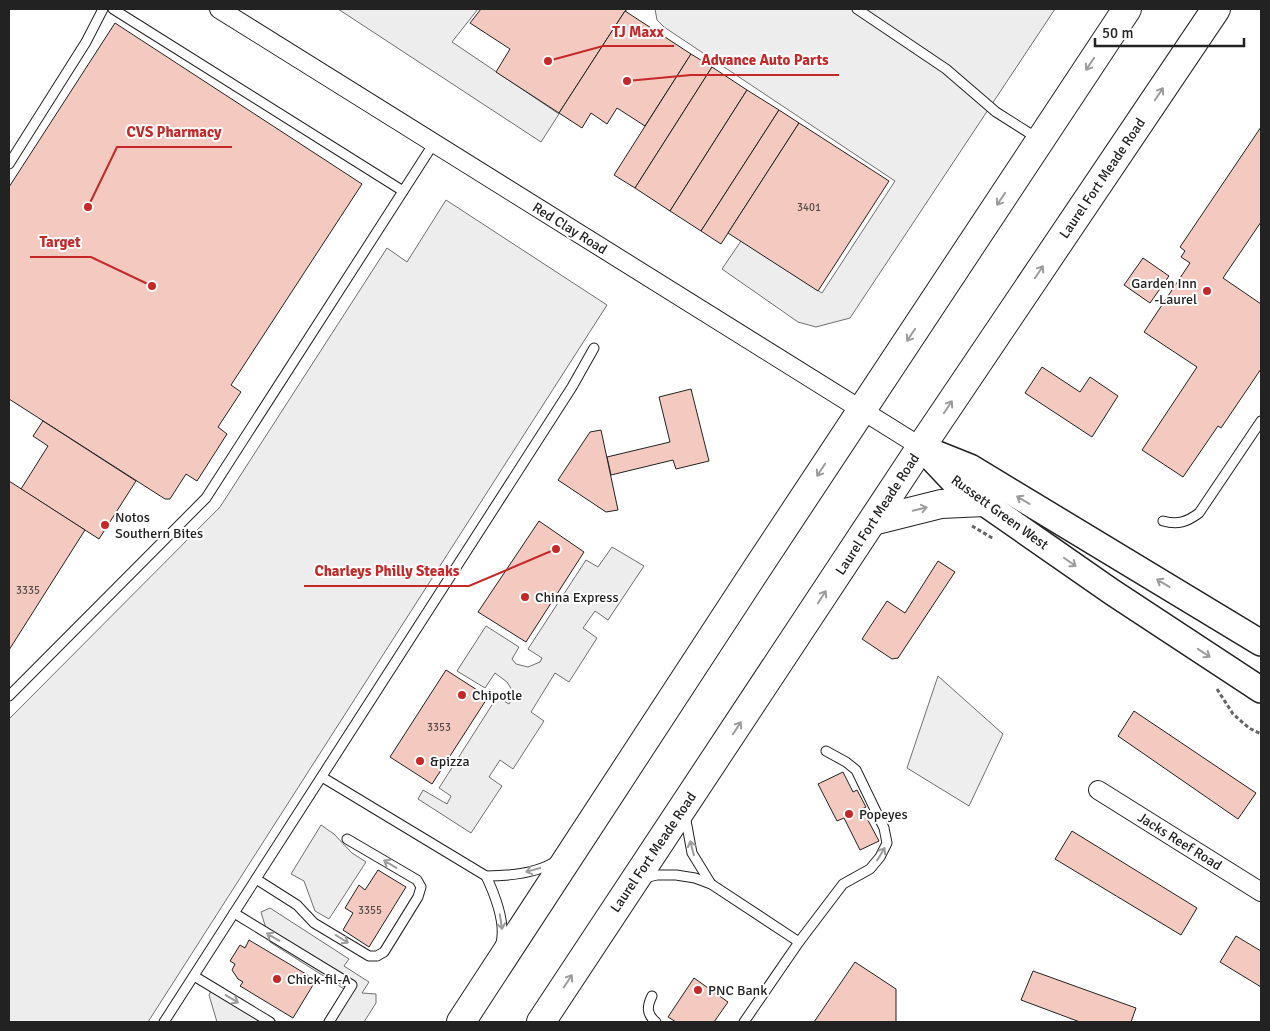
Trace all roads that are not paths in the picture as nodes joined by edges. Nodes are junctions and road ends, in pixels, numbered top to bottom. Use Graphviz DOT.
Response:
graph roads {
  1 [pos="103,9"];
  2 [pos="113,9"];
  3 [pos="219,9"];
  4 [pos="856,9"];
  5 [pos="1127,9"];
  6 [pos="1216,9"];
  7 [pos="1040,140"];
  8 [pos="434,143"];
  9 [pos="9,164"];
  10 [pos="403,191"];
  11 [pos="594,348"];
  12 [pos="861,410"];
  13 [pos="1261,421"];
  14 [pos="921,447"];
  15 [pos="984,502"];
  16 [pos="872,521"];
  17 [pos="1163,521"];
  18 [pos="1261,643"];
  19 [pos="1261,690"];
  20 [pos="9,696"];
  21 [pos="826,751"];
  22 [pos="322,776"];
  23 [pos="1098,790"];
  24 [pos="684,807"];
  25 [pos="347,839"];
  26 [pos="575,848"];
  27 [pos="486,876"];
  28 [pos="256,879"];
  29 [pos="634,880"];
  30 [pos="711,884"];
  31 [pos="1261,892"];
  32 [pos="234,913"];
  33 [pos="799,942"];
  34 [pos="493,973"];
  35 [pos="194,976"];
  36 [pos="652,996"];
  37 [pos="164,1022"];
  38 [pos="270,1022"];
  39 [pos="329,1022"];
  40 [pos="460,1022"];
  41 [pos="541,1022"];
  42 [pos="656,1022"];
  43 [pos="744,1022"];
  1 -- 9 [label="lane"];
  2 -- 10 [label="lane"];
  3 -- 8 [label="street, Red Clay Road"];
  4 -- 7 [label="lane"];
  5 -- 7 [label="main road, one-way"];
  14 -- 6 [label="main road, Laurel Fort Meade Road, one-way"];
  7 -- 12 [label="main road, one-way"];
  8 -- 10 [label="lane"];
  8 -- 12 [label="street, Red Clay Road"];
  10 -- 20 [label="lane"];
  11 -- 22 [label="lane"];
  12 -- 14 [label="street, Red Clay Road"];
  12 -- 26 [label="main road, one-way"];
  13 -- 17 [label="lane"];
  14 -- 15 [label="street, Russett Green West"];
  14 -- 16 [label="main road, Laurel Fort Meade Road"];
  18 -- 14 [label="street, Russett Green West, one-way"];
  16 -- 15 [label="main road, one-way"];
  15 -- 19 [label="street, Russett Green West, one-way"];
  24 -- 16 [label="main road, Laurel Fort Meade Road, one-way"];
  33 -- 21 [label="lane, one-way"];
  22 -- 27 [label="lane"];
  22 -- 28 [label="lane"];
  23 -- 31 [label="street, Jacks Reef Road"];
  24 -- 29 [label="main road, Laurel Fort Meade Road"];
  30 -- 24 [label="lane, one-way"];
  28 -- 25 [label="lane, one-way"];
  26 -- 27 [label="lane, one-way"];
  26 -- 34 [label="main road"];
  27 -- 34 [label="lane, one-way"];
  28 -- 32 [label="lane"];
  29 -- 30 [label="lane"];
  41 -- 29 [label="main road, Laurel Fort Meade Road, one-way"];
  30 -- 33 [label="lane"];
  32 -- 35 [label="lane"];
  39 -- 32 [label="lane, one-way"];
  33 -- 43 [label="lane"];
  34 -- 40 [label="main road"];
  35 -- 37 [label="lane"];
  35 -- 38 [label="lane, one-way"];
  36 -- 42 [label="lane"];
}
